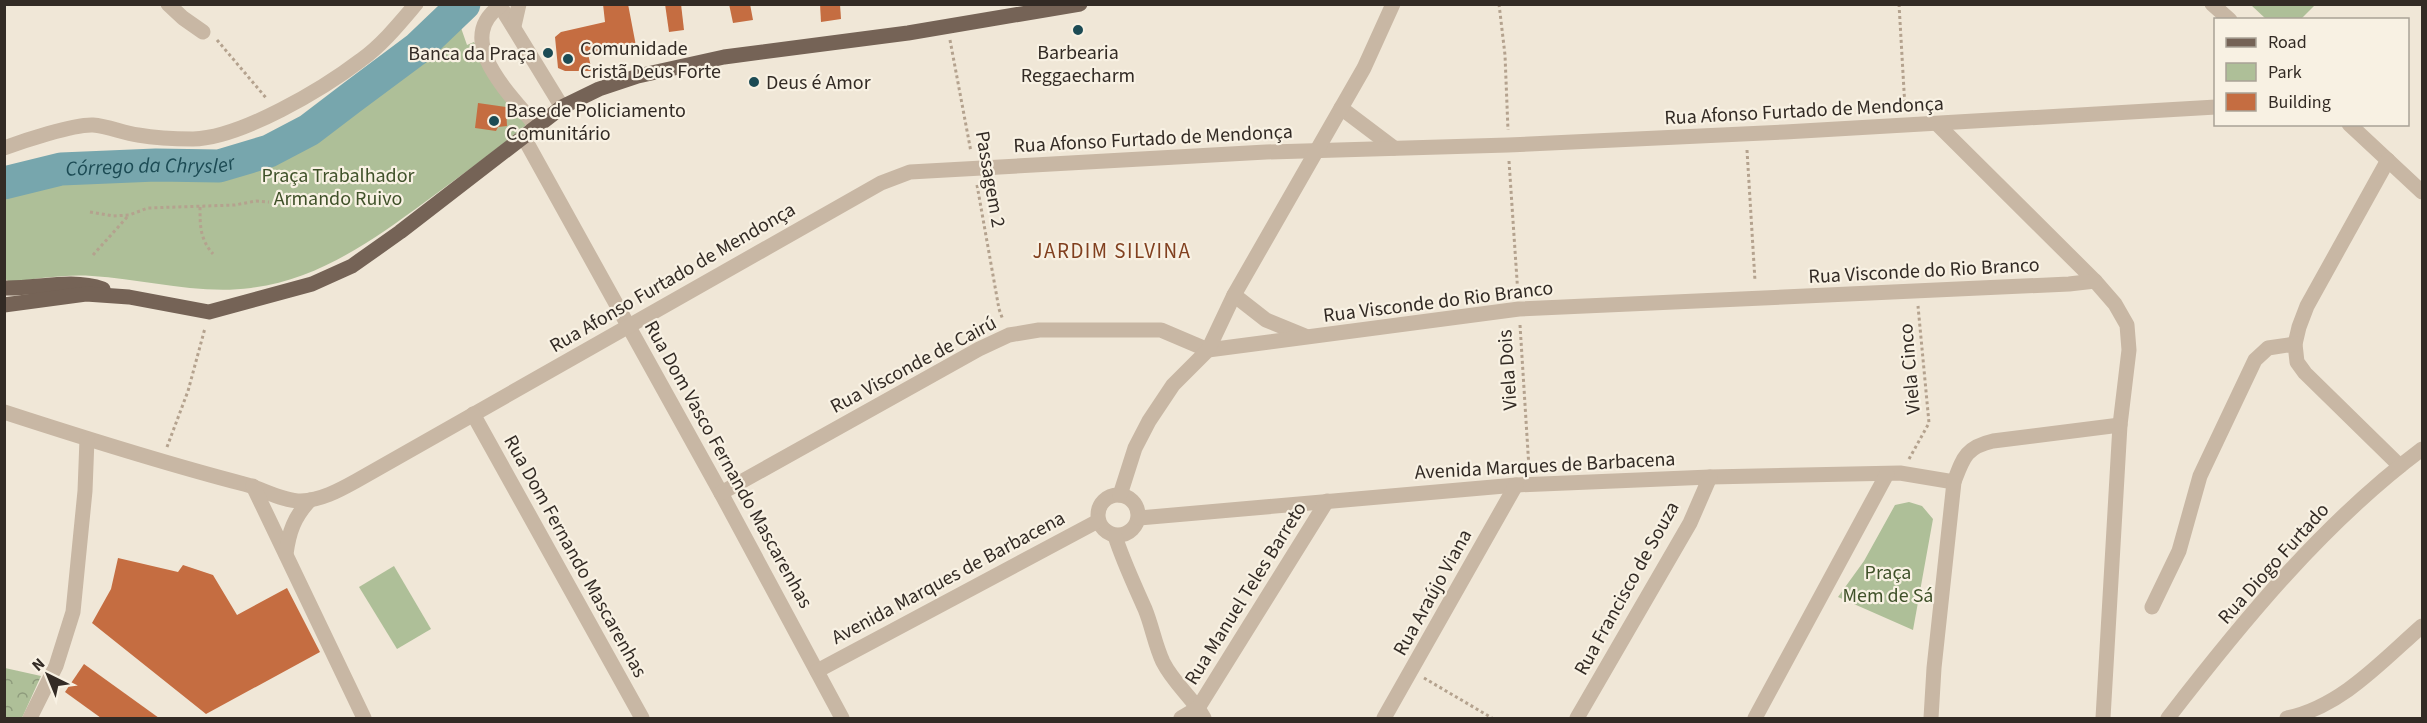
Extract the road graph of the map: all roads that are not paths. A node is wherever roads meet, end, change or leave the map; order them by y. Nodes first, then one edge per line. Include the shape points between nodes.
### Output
1 (168, 4) edge
2 (416, 4) edge
3 (519, 4) edge
4 (1080, 4) edge
5 (1393, 4) edge
6 (2212, 4) edge
7 (499, 5) edge
8 (2228, 18) edge
9 (514, 26) junction
10 (203, 32) road end
11 (562, 107) junction
12 (2214, 107) edge
13 (1341, 108) junction
14 (1937, 124) junction
15 (536, 126) junction
16 (2351, 126) edge
17 (523, 136) junction
18 (4, 148) edge
19 (1394, 148) junction
20 (1315, 151) junction
21 (2388, 160) junction
22 (2422, 192) edge
23 (2095, 281) junction
24 (4, 288) edge
25 (1234, 295) junction
26 (129, 297) junction
27 (4, 305) edge
28 (629, 325) junction
29 (1308, 337) junction
30 (2295, 344) junction
31 (1208, 350) junction
32 (4, 412) edge
33 (472, 414) junction
34 (2120, 425) junction
35 (87, 440) junction
36 (2422, 449) edge
37 (2400, 466) junction
38 (1893, 474) junction
39 (1710, 477) junction
40 (1954, 482) junction
41 (1523, 485) junction
42 (253, 486) junction
43 (721, 493) junction
44 (1120, 495) junction
45 (310, 500) junction
46 (1327, 501) junction
47 (1139, 518) junction
48 (1098, 521) junction
49 (1114, 536) junction
50 (286, 554) junction
51 (2152, 607) dead end
52 (2422, 626) edge
53 (817, 670) junction
54 (1197, 708) edge
55 (30, 718) edge
56 (364, 718) edge
57 (642, 718) edge
58 (842, 718) edge
59 (1181, 718) edge
60 (1384, 718) edge
61 (1577, 718) edge
62 (1755, 718) edge
63 (1931, 718) edge
64 (2103, 718) edge
65 (2168, 718) edge
66 (2287, 718) edge

1 - 10 street
2 - 18 street via 363,59 322,87 254,122 194,139 139,135 92,125
3 - 9 street
4 - 11 main road via 908,33 724,57 638,76
5 - 13 street
6 - 8 street
7 - 9 street
7 - 15 street via 484,21 482,46 500,82
9 - 11 street
11 - 15 main road
12 - 14 street, Rua Afonso Furtado de Mendonça
13 - 19 street
13 - 20 street
14 - 19 street, Rua Afonso Furtado de Mendonça via 1508,146
14 - 23 street
15 - 17 main road
16 - 21 street
17 - 26 main road via 352,266 312,284 209,312
17 - 28 street, Rua Dom Vasco Fernando Mascarenhas
19 - 20 street, Rua Afonso Furtado de Mendonça
20 - 25 street
20 - 28 street, Rua Afonso Furtado de Mendonça via 910,172 881,183
21 - 22 street
21 - 30 street via 2307,306
23 - 29 street, Rua Visconde do Rio Branco via 1519,309
23 - 34 street via 2127,325 2129,350
24 - 26 main road via 88,284
25 - 29 street, Rua Visconde do Rio Branco via 1266,320
25 - 31 street
26 - 27 main road via 86,294
28 - 33 street, Rua Afonso Furtado de Mendonça
28 - 43 street, Rua Dom Vasco Fernando Mascarenhas
29 - 31 street, Rua Visconde do Rio Branco
30 - 37 street via 2297,362 2305,373
30 - 51 street via 2268,348 2255,360 2200,476 2179,551
31 - 43 street, Rua Visconde de Cairú via 1161,330 1039,330 1009,335
31 - 44 street via 1173,385 1149,421
32 - 35 street, Rua Afonso Furtado de Mendonça
33 - 45 street, Rua Afonso Furtado de Mendonça via 330,495
33 - 57 street, Rua Dom Fernando Mascarenhas
34 - 40 street via 1981,444 1963,458
34 - 64 street
35 - 42 street, Rua Afonso Furtado de Mendonça
35 - 55 street via 73,612 56,666
36 - 37 street, Rua Diogo Furtado
37 - 65 street, Rua Diogo Furtado via 2290,570
38 - 39 street, Avenida Marques de Barbacena
38 - 40 street, Avenida Marques de Barbacena
38 - 62 street
39 - 41 street, Avenida Marques de Barbacena
39 - 61 street, Rua Francisco de Souza via 1690,523
40 - 63 street
41 - 46 street, Avenida Marques de Barbacena
41 - 60 street, Rua Araújo Viana
42 - 45 street, Rua Afonso Furtado de Mendonça via 289,499
42 - 50 street
43 - 53 street, Rua Dom Vasco Fernando Mascarenhas
44 - 47 street via 1136,505
44 - 48 street via 1101,504
45 - 50 street via 291,526
46 - 47 street, Avenida Marques de Barbacena
46 - 54 street, Rua Manuel Teles Barreto
47 - 49 street via 1128,534
48 - 49 street via 1104,531
48 - 53 street, Avenida Marques de Barbacena
49 - 54 street via 1154,638 1176,666
50 - 56 street
52 - 66 street via 2352,687 2323,705
53 - 58 street, Rua Dom Vasco Fernando Mascarenhas
54 - 59 street

